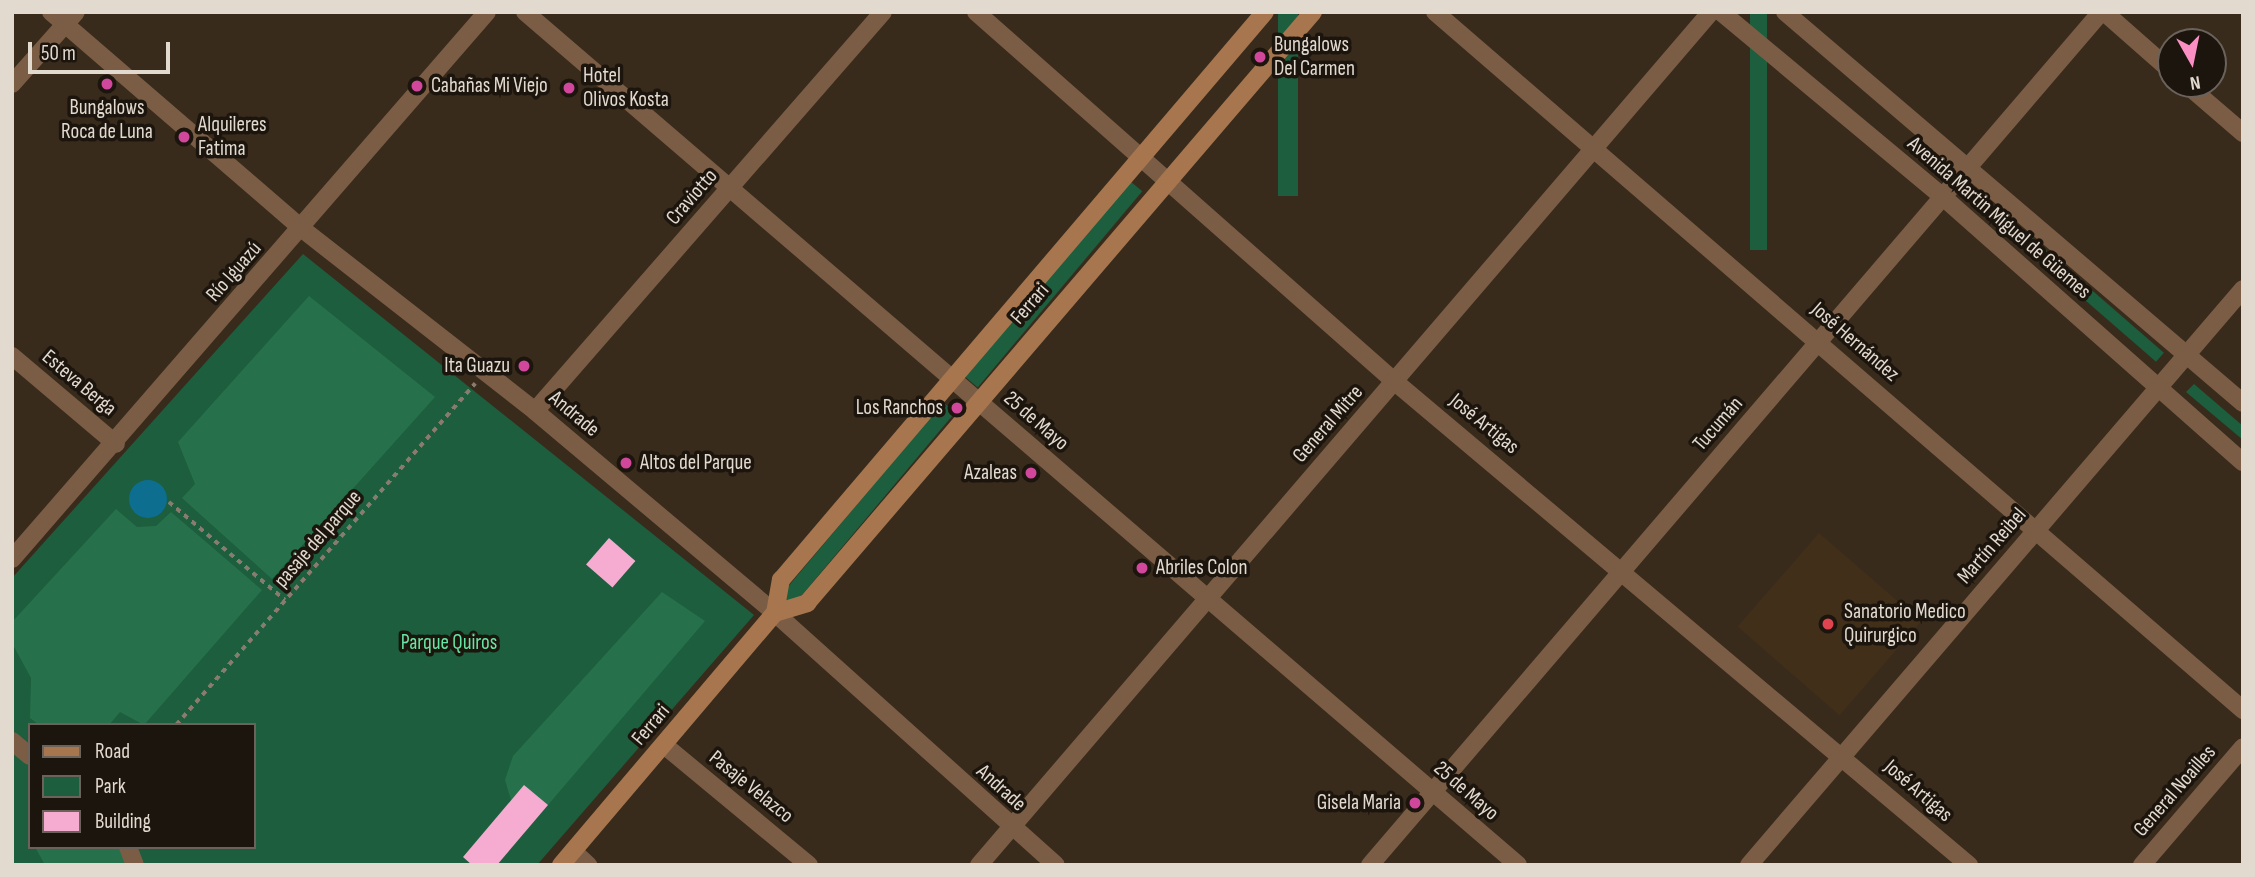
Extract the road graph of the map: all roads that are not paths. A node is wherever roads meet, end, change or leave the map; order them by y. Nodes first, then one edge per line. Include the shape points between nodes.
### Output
1 (51, 12) edge
2 (487, 12) edge
3 (525, 12) edge
4 (883, 12) edge
5 (976, 12) edge
6 (1265, 12) edge
7 (1313, 12) edge
8 (1435, 12) edge
9 (1711, 12) edge
10 (1721, 12) edge
11 (1785, 12) edge
12 (2102, 12) edge
13 (71, 18) edge
14 (2157, 59) edge
15 (12, 85) edge
16 (2202, 98) edge
17 (2243, 133) edge
18 (1590, 152) junction
19 (1142, 156) junction
20 (1970, 165) junction
21 (1170, 180) junction
22 (730, 188) junction
23 (1943, 197) junction
24 (301, 228) junction
25 (2243, 289) edge
26 (1819, 340) junction
27 (2187, 354) junction
28 (12, 356) edge
29 (951, 378) junction
30 (1394, 381) junction
31 (2158, 388) junction
32 (976, 400) junction
33 (2243, 402) edge
34 (535, 411) junction
35 (116, 444) junction
36 (2243, 462) edge
37 (2035, 530) junction
38 (12, 559) edge
39 (1624, 568) junction
40 (1208, 599) junction
41 (775, 613) junction
42 (2243, 710) edge
43 (12, 741) edge
44 (664, 745) junction
45 (2243, 747) edge
46 (28, 754) edge
47 (1842, 755) junction
48 (1432, 792) junction
49 (1011, 828) junction
50 (567, 858) edge
51 (588, 865) edge
52 (809, 865) edge
53 (979, 865) edge
54 (1056, 865) edge
55 (1370, 865) edge
56 (1518, 865) edge
57 (1749, 865) edge
58 (1969, 865) edge
59 (2142, 865) edge

1 - 13 street, Andrade
2 - 24 street, Río Iguazú
3 - 22 street, 25 de Mayo
4 - 22 street, Craviotto
5 - 19 street, José Artigas
6 - 19 main road, Ferrari
7 - 21 main road, Ferrari
8 - 18 street, José Hernández
9 - 18 street, General Mitre
10 - 23 street, Avenida Martin Miguel de Güemes
11 - 20 street, Avenida Martin Miguel de Güemes
12 - 14 street
12 - 20 street, Tucumán
13 - 15 street
13 - 24 street, Andrade
16 - 17 street
18 - 26 street, José Hernández
18 - 30 street, General Mitre
19 - 21 street, José Artigas
19 - 29 main road, Ferrari
20 - 23 street, Tucumán
20 - 27 street, Avenida Martin Miguel de Güemes
21 - 30 street, José Artigas
21 - 32 main road, Ferrari
22 - 29 street, 25 de Mayo
22 - 34 street, Craviotto
23 - 26 street, Tucumán
23 - 31 street, Avenida Martin Miguel de Güemes
24 - 34 street, Andrade
24 - 35 street, Río Iguazú
25 - 27 street, Martín Reibel
26 - 37 street, José Hernández
26 - 39 street, Tucumán
27 - 31 street, Martín Reibel
27 - 33 street, Avenida Martin Miguel de Güemes
28 - 35 street, Esteva Berga
29 - 32 street, 25 de Mayo
29 - 41 main road, Ferrari via 781,580
30 - 39 street, José Artigas
30 - 40 street, General Mitre
31 - 36 street, Avenida Martin Miguel de Güemes
31 - 37 street, Martín Reibel
32 - 40 street, 25 de Mayo
32 - 41 main road, Ferrari via 807,603
34 - 41 street, Andrade
35 - 38 street, Río Iguazú
37 - 42 street, José Hernández
37 - 47 street, Martín Reibel
39 - 47 street, José Artigas
39 - 48 street, Tucumán
40 - 48 street, 25 de Mayo
40 - 49 street, General Mitre
41 - 44 main road, Ferrari
41 - 49 street, Andrade
43 - 46 street
44 - 50 main road, Ferrari
44 - 52 street, Pasaje Velazco
45 - 59 street, General Noailles
47 - 57 street, Martín Reibel
47 - 58 street, José Artigas
48 - 55 street, Tucumán
48 - 56 street, 25 de Mayo
49 - 53 street, General Mitre
49 - 54 street, Andrade
50 - 51 street

